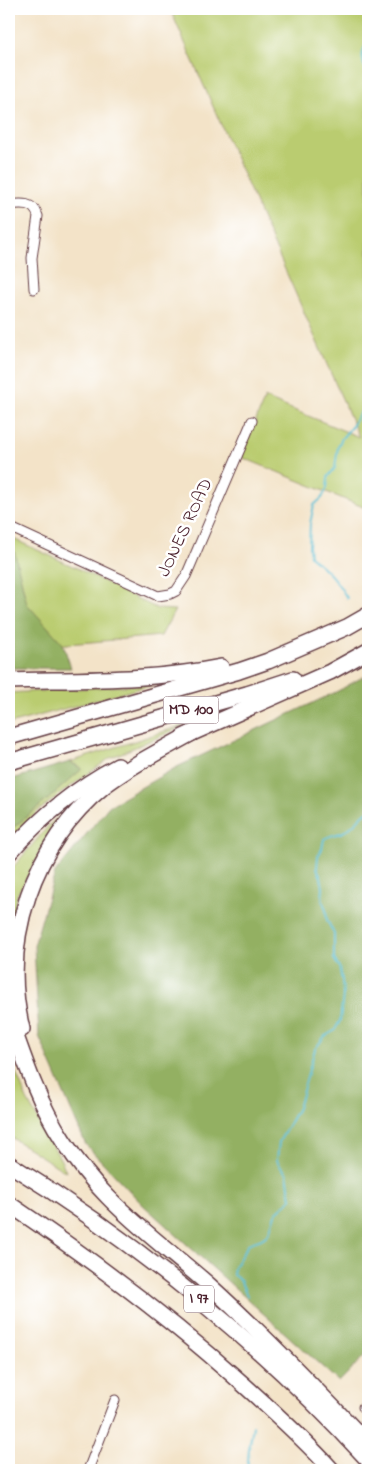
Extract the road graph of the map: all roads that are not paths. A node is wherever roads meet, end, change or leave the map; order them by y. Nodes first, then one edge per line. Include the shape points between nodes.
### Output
1 (9, 205) edge
2 (34, 289) dead end
3 (252, 421) dead end
4 (9, 527) edge
5 (368, 615) edge
6 (368, 645) edge
7 (298, 647) junction
8 (368, 651) edge
9 (9, 681) edge
10 (192, 733) junction
11 (9, 737) edge
12 (9, 762) edge
13 (9, 853) edge
14 (9, 1016) edge
15 (46, 1112) junction
16 (9, 1164) edge
17 (9, 1204) edge
18 (9, 1208) edge
19 (37, 1223) junction
20 (115, 1400) dead end
21 (368, 1444) edge
22 (368, 1460) edge
23 (88, 1470) edge
24 (332, 1470) edge

1 - 2 street via 28,205 37,211 32,258
3 - 4 street, JONES ROAD via 186,576 180,587 170,594 158,596
5 - 7 highway, MD 100
6 - 12 highway, MD 100 via 291,680
7 - 9 highway via 194,672
7 - 11 highway, MD 100 via 239,671
8 - 10 highway via 330,672
10 - 13 highway via 131,759 66,798
10 - 15 highway via 124,772 86,802 56,839 33,881 18,930 15,978 18,1011
14 - 15 highway
15 - 21 highway via 85,1172 108,1197 246,1320
16 - 22 highway, I 97 via 115,1235 199,1300 297,1387
17 - 19 highway, I 97
18 - 19 highway
19 - 24 highway, I 97 via 137,1295 214,1358
20 - 23 street

